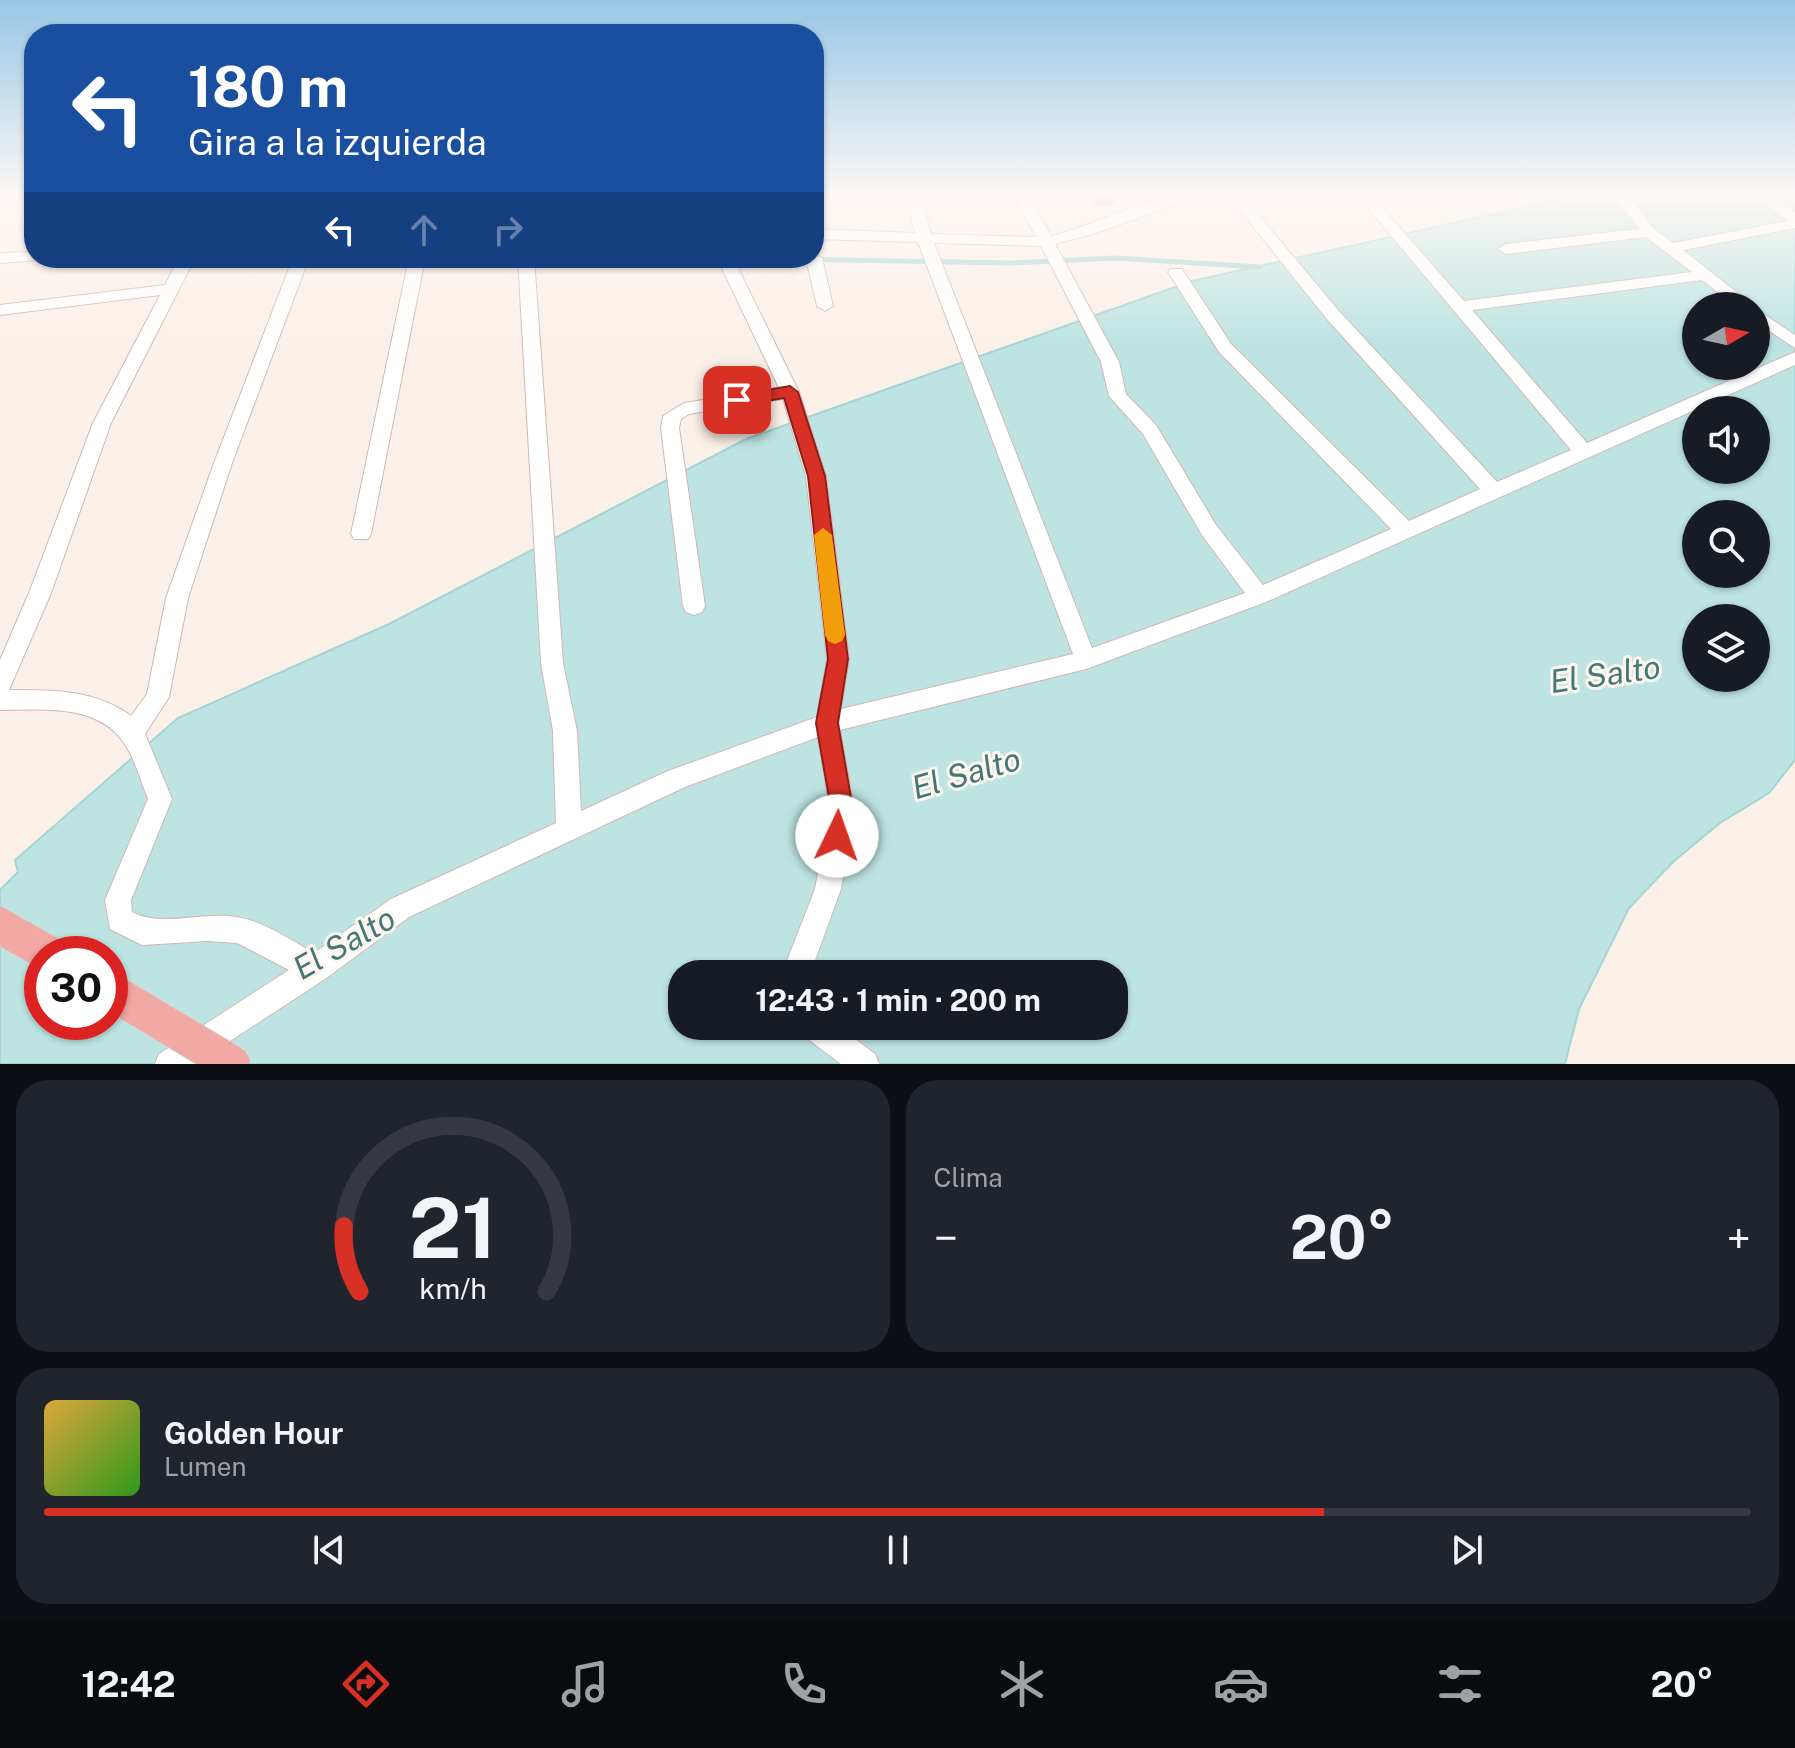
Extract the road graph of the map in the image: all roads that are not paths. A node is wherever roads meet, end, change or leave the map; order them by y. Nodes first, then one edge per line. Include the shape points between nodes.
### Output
1 (927, 244) edge
2 (1045, 244) edge
3 (1275, 244) edge
4 (1406, 244) edge
5 (1551, 244) edge
6 (1664, 244) edge
7 (1690, 244) edge
8 (1670, 248) junction
9 (1506, 249) dead end
10 (24, 257) edge
11 (0, 258) edge
12 (182, 268) edge
13 (297, 268) edge
14 (415, 268) edge
15 (527, 268) edge
16 (730, 268) edge
17 (816, 268) edge
18 (1176, 272) dead end
19 (1706, 275) junction
20 (171, 289) junction
21 (1728, 292) edge
22 (825, 306) dead end
23 (1460, 307) junction
24 (0, 310) edge
25 (1770, 324) edge
26 (1795, 343) edge
27 (1795, 358) edge
28 (790, 392) junction
29 (1585, 453) junction
30 (1495, 493) junction
31 (1407, 532) junction
32 (361, 534) dead end
33 (1259, 596) junction
34 (694, 606) dead end
35 (1086, 660) junction
36 (0, 685) edge
37 (0, 700) edge
38 (827, 723) junction
39 (132, 733) junction
40 (569, 830) junction
41 (0, 925) edge
42 (24, 939) edge
43 (801, 960) edge
44 (315, 969) junction
45 (128, 1002) edge
46 (833, 1040) edge
47 (169, 1064) edge
48 (232, 1064) edge
49 (865, 1064) edge

1 - 35 street
2 - 33 street via 1110,362 1118,396 1150,430 1209,530
3 - 30 street
4 - 23 street
5 - 9 street
6 - 8 street
7 - 8 street
8 - 19 street
10 - 11 street
12 - 20 street
13 - 39 street via 177,598 158,697
14 - 32 street
15 - 40 street via 552,663 565,731
16 - 28 street
17 - 22 street
18 - 31 street via 1225,348
19 - 21 street
19 - 23 street
20 - 24 street
20 - 36 street via 102,423
23 - 29 street
25 - 26 street
27 - 29 street
28 - 34 street via 684,409 672,416
28 - 38 street via 816,476 838,659
29 - 30 street
30 - 31 street
31 - 33 street
33 - 35 street
35 - 38 street
37 - 39 street via 66,700 102,710
38 - 40 street via 677,779
38 - 43 street via 842,809 828,889
39 - 44 street via 160,799 118,900 119,920 142,932 237,930
40 - 44 street via 400,908
41 - 42 highway
44 - 47 street
45 - 48 highway, bridge
46 - 49 street

